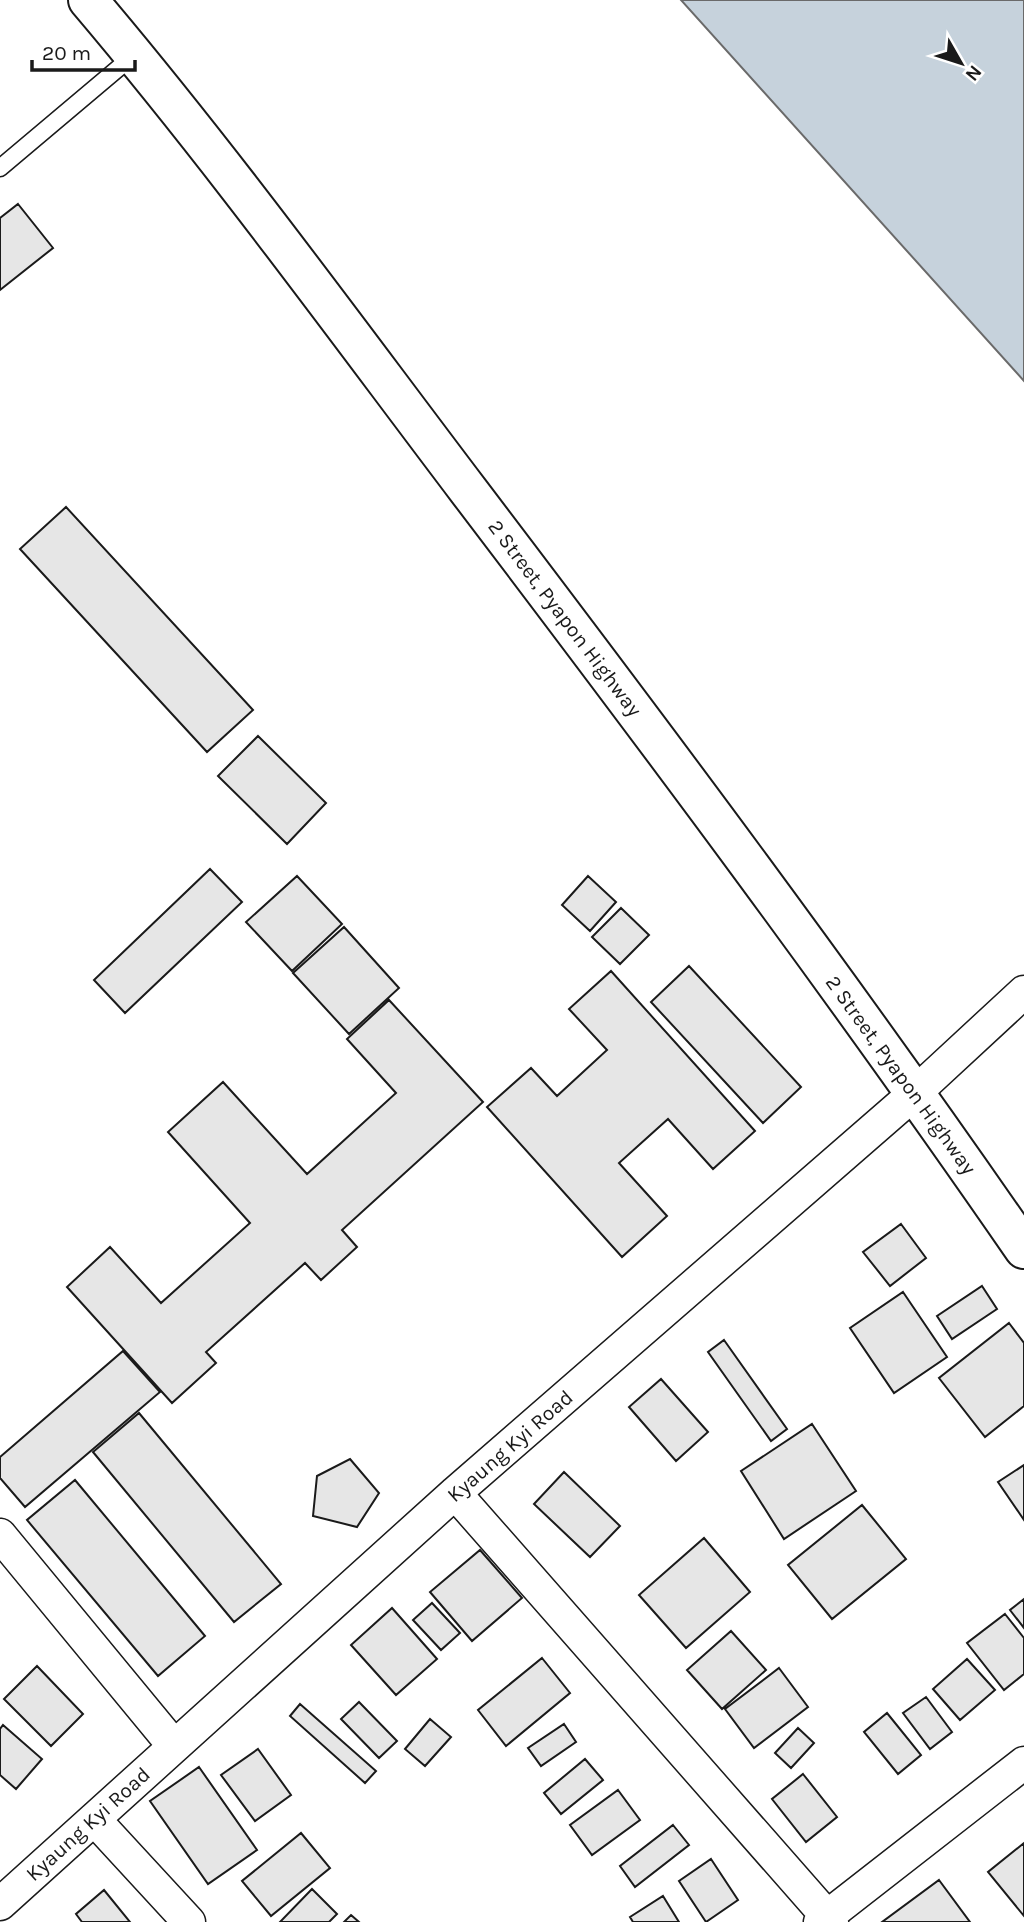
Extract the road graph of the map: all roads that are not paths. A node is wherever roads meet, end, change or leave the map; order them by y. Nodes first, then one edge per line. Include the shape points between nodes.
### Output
1 (88, 0) edge
2 (134, 54) junction
3 (0, 168) edge
4 (1024, 992) edge
5 (916, 1093) junction
6 (1024, 1249) edge
7 (455, 1493) junction
8 (0, 1535) edge
9 (174, 1746) junction
10 (1024, 1763) edge
11 (94, 1819) junction
12 (0, 1904) edge
13 (826, 1920) edge
14 (190, 1922) edge

1 - 2 main road, 2 Street, Pyapon Highway
2 - 3 lane
2 - 5 main road, 2 Street, Pyapon Highway via 609,675
4 - 5 street, Kyaung Kyi Road
5 - 6 main road, 2 Street, Pyapon Highway
5 - 7 street, Kyaung Kyi Road
7 - 9 street, Kyaung Kyi Road
7 - 13 street
8 - 9 street
9 - 11 street, Kyaung Kyi Road
10 - 13 street
11 - 12 street, Kyaung Kyi Road
11 - 14 street

